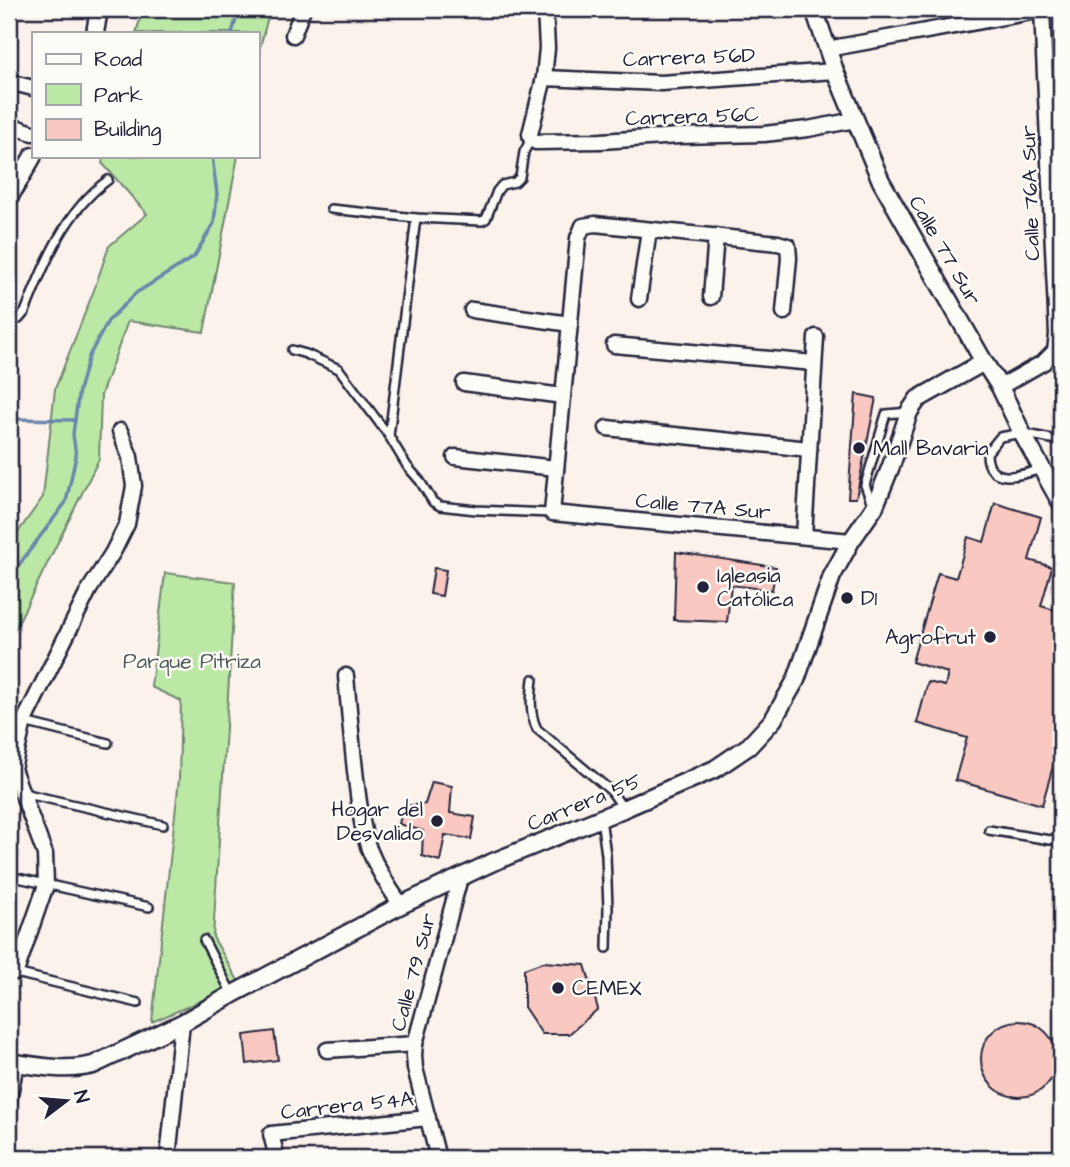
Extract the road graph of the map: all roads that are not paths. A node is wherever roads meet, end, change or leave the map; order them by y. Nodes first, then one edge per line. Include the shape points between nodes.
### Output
1 (99, 9) edge
2 (303, 9) edge
3 (545, 9) edge
4 (814, 9) edge
5 (1046, 9) edge
6 (95, 32) edge
7 (293, 36) dead end
8 (827, 49) junction
9 (835, 71) junction
10 (544, 78) junction
11 (9, 82) edge
12 (32, 88) edge
13 (855, 120) junction
14 (9, 125) edge
15 (32, 133) edge
16 (531, 139) junction
17 (32, 158) edge
18 (108, 180) dead end
19 (9, 198) edge
20 (331, 209) dead end
21 (415, 218) junction
22 (649, 230) junction
23 (716, 236) junction
24 (711, 297) dead end
25 (639, 299) dead end
26 (472, 310) dead end
27 (784, 312) dead end
28 (9, 323) edge
29 (570, 324) junction
30 (816, 337) dead end
31 (614, 345) dead end
32 (292, 350) dead end
33 (984, 362) junction
34 (814, 363) junction
35 (464, 383) dead end
36 (1000, 387) junction
37 (563, 396) junction
38 (607, 428) dead end
39 (120, 431) dead end
40 (1022, 433) junction
41 (389, 436) junction
42 (1061, 441) edge
43 (809, 449) junction
44 (455, 457) dead end
45 (556, 468) junction
46 (1041, 469) junction
47 (1061, 503) edge
48 (552, 513) junction
49 (804, 536) junction
50 (851, 541) junction
51 (346, 676) dead end
52 (533, 679) dead end
53 (24, 722) junction
54 (108, 743) dead end
55 (11, 769) edge
56 (23, 793) junction
57 (623, 809) junction
58 (601, 818) junction
59 (163, 825) dead end
60 (989, 830) dead end
61 (1061, 836) edge
62 (9, 876) edge
63 (460, 878) junction
64 (46, 885) junction
65 (401, 905) junction
66 (149, 907) dead end
67 (204, 940) dead end
68 (607, 948) dead end
69 (12, 971) edge
70 (233, 994) junction
71 (138, 1003) dead end
72 (182, 1023) junction
73 (415, 1044) junction
74 (327, 1050) dead end
75 (12, 1062) edge
76 (9, 1100) edge
77 (428, 1118) junction
78 (168, 1158) edge
79 (277, 1158) edge
80 (438, 1158) edge

1 - 6 street
2 - 7 street
3 - 10 street
4 - 8 street, Calle 77 Sur
5 - 8 street
5 - 36 street, Calle 76A Sur via 1055,351
8 - 9 street, Calle 77 Sur
9 - 10 street, Carrera 56D via 661,83
9 - 13 street, Calle 77 Sur
10 - 16 street
11 - 12 street
13 - 16 street, Carrera 56C via 764,134 601,141
13 - 33 street, Calle 77 Sur via 881,181
14 - 15 street
16 - 21 lane via 520,177 502,185 486,219
17 - 19 street
18 - 28 lane via 79,207 53,246 25,312
20 - 21 lane
21 - 41 lane
22 - 23 street
22 - 25 street
22 - 29 street via 583,226
23 - 24 street
23 - 27 street via 788,246
26 - 29 street
29 - 37 street
30 - 34 street
31 - 34 street
32 - 41 lane via 339,369
33 - 36 street, Calle 77 Sur
33 - 50 street, Carrera 55 via 918,399 874,508
34 - 43 street
35 - 37 street
36 - 40 street, Calle 77 Sur
37 - 45 street
38 - 43 street
39 - 53 street via 134,486 127,524
40 - 42 lane
40 - 46 street, Calle 77 Sur
40 - 46 lane via 1000,437 987,453 987,462 993,472 1011,477
41 - 48 lane via 440,506
43 - 49 street
44 - 45 street
45 - 48 street
46 - 47 street, Calle 77 Sur
48 - 49 street, Calle 77A Sur
49 - 50 street, Calle 77A Sur
50 - 57 street, Carrera 55 via 832,576 796,680 773,720 749,746 715,769
51 - 65 street via 359,806 369,849
52 - 57 lane via 530,700 537,729 611,790
53 - 54 lane
53 - 55 street
55 - 56 street
56 - 59 lane
56 - 64 street via 45,854
57 - 58 street, Carrera 55
58 - 63 street, Carrera 55
58 - 68 lane
60 - 61 lane via 1050,840
62 - 64 lane
63 - 65 street, Carrera 55
63 - 73 street, Calle 79 Sur
64 - 66 lane
64 - 69 street
65 - 70 street, Carrera 55
67 - 70 lane
69 - 71 lane
70 - 72 street, Carrera 55
72 - 75 street, Carrera 55 via 86,1067 61,1069
72 - 78 street
73 - 74 street
73 - 77 street, Calle 79 Sur via 415,1068
75 - 76 street
77 - 79 street, Carrera 54A via 271,1134
77 - 80 street, Calle 79 Sur

